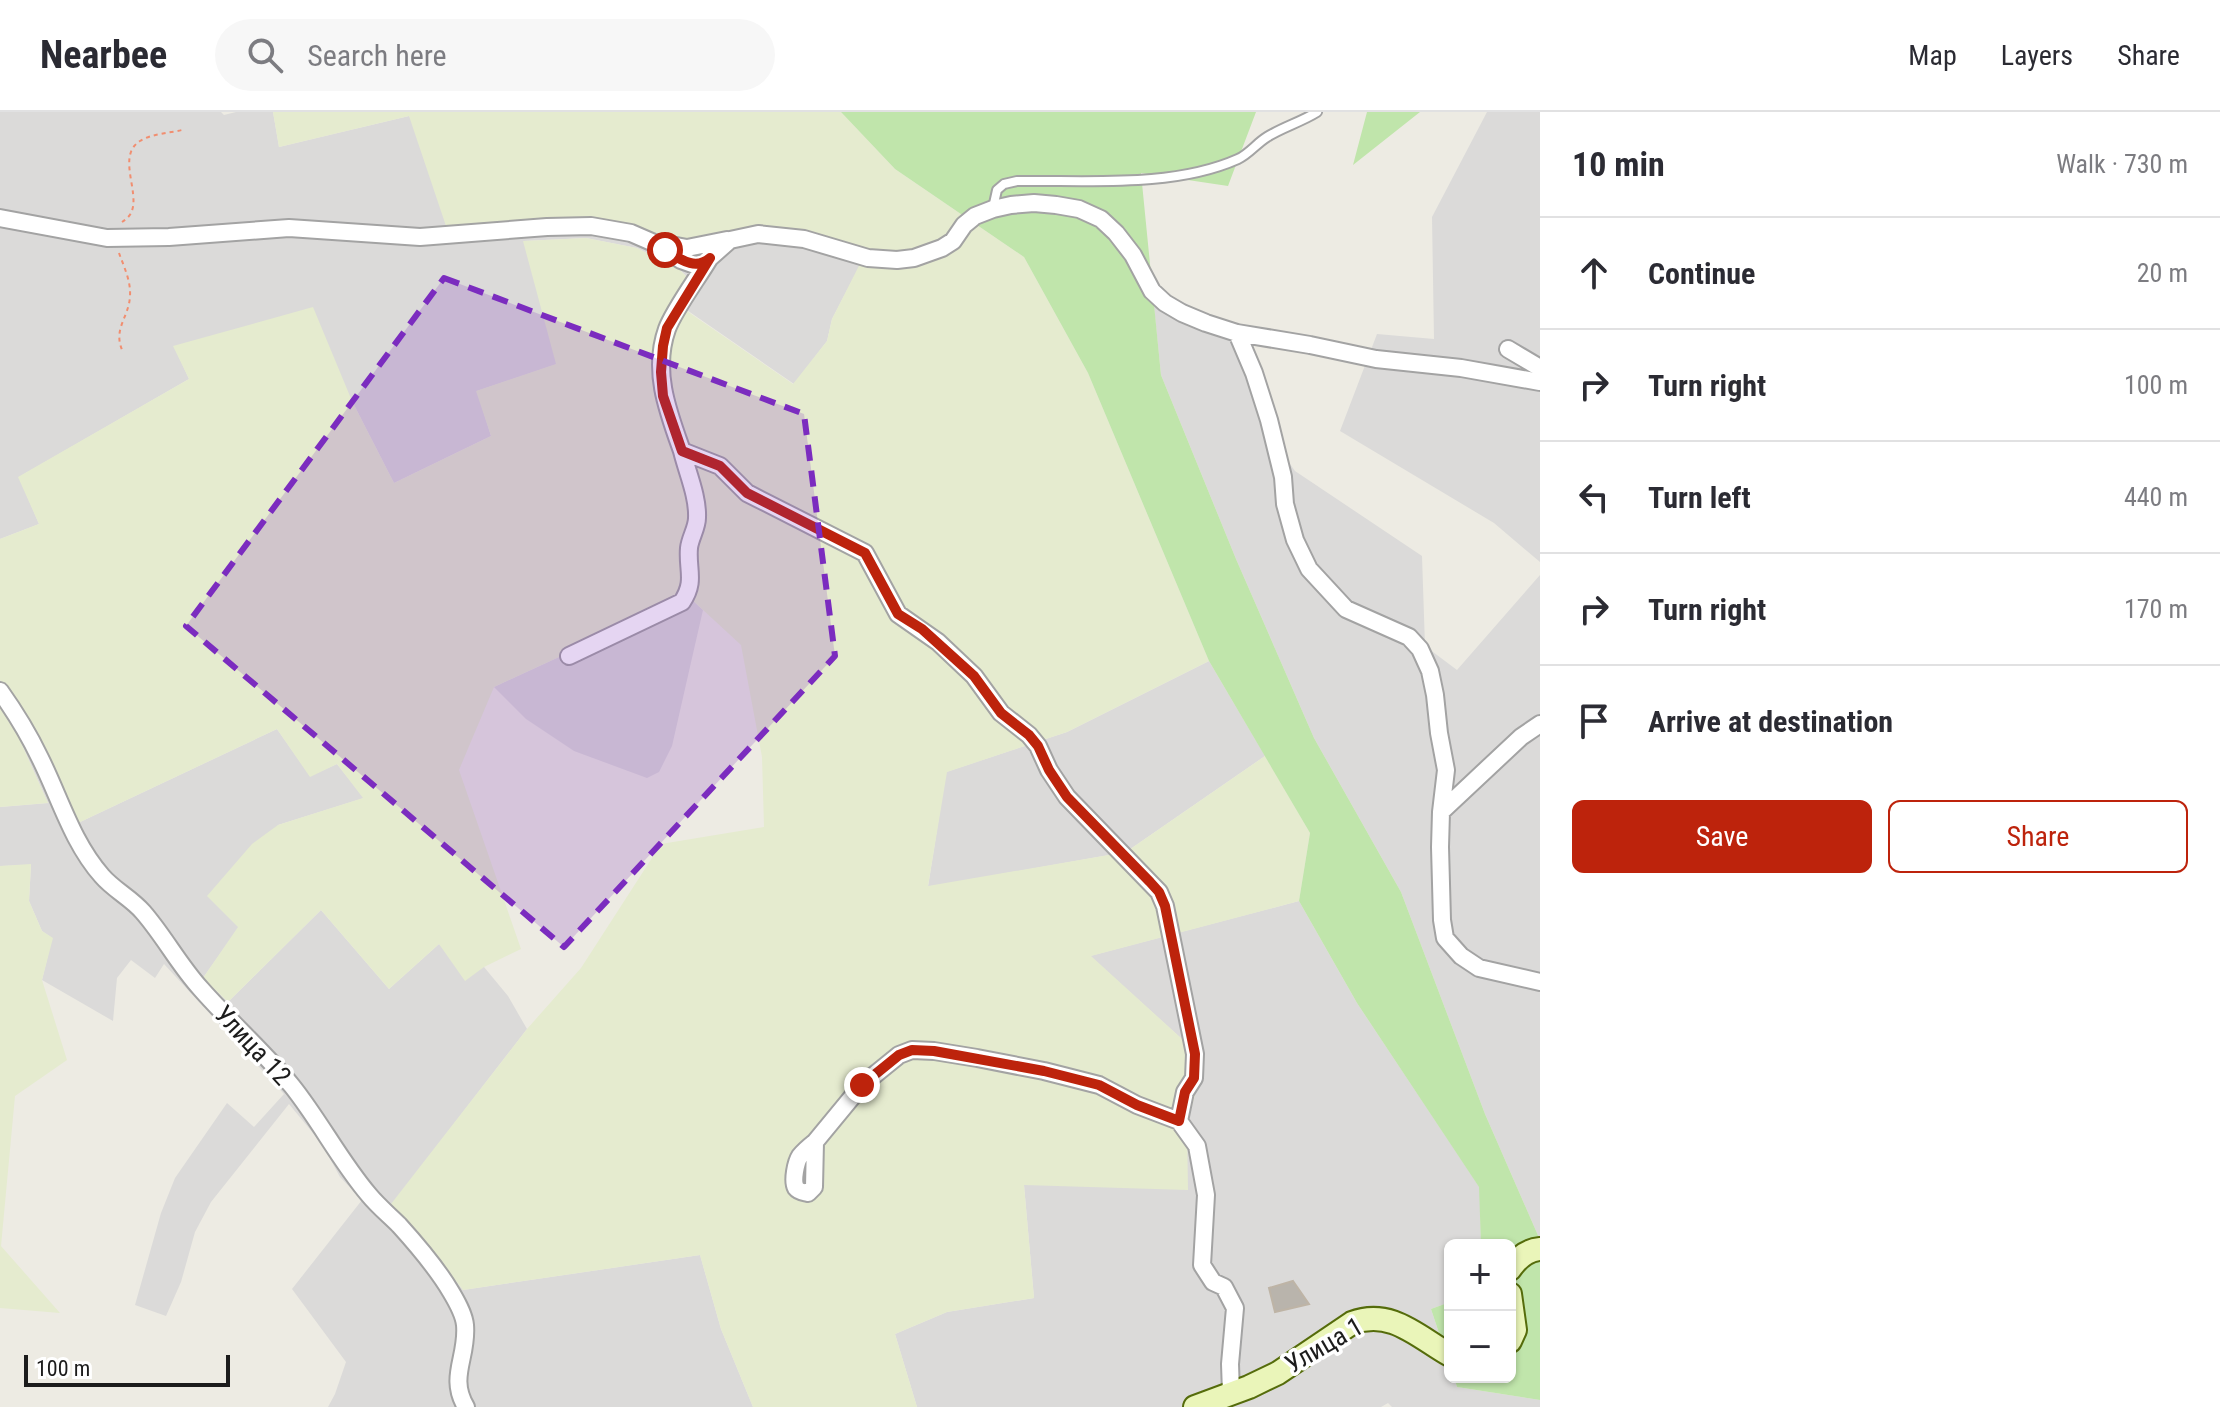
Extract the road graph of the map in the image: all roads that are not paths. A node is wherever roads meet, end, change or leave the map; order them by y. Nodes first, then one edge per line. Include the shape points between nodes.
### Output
1 (1317, 112) edge
2 (993, 209) junction
3 (0, 218) edge
4 (730, 240) junction
5 (654, 243) junction
6 (710, 258) junction
7 (1237, 333) junction
8 (1508, 349) dead end
9 (1540, 368) edge
10 (1540, 382) edge
11 (682, 451) junction
12 (569, 656) dead end
13 (0, 691) edge
14 (1540, 724) edge
15 (1441, 812) junction
16 (1540, 982) edge
17 (1179, 1121) junction
18 (815, 1142) dead end
19 (1540, 1249) edge
20 (1516, 1262) edge
21 (1444, 1351) edge
22 (1231, 1393) junction
23 (466, 1407) edge
24 (1195, 1407) edge

1 - 2 lane via 1267,137 1240,158 1199,171 1159,178 1017,181 997,190
2 - 4 street via 975,216 942,248 897,260 771,234
2 - 7 street via 1056,205 1101,219 1165,303
3 - 5 street via 169,237 289,228 420,237 591,226
4 - 5 street via 687,248
4 - 6 street
5 - 6 street via 688,263 699,265
6 - 11 street via 667,328 663,346 663,396
7 - 10 street
7 - 15 street via 1269,420 1285,504 1309,569 1346,609 1409,637 1430,671 1446,770
8 - 9 street
11 - 12 street via 698,522 689,548 688,593 682,602
11 - 17 street via 720,466 747,493 865,553 898,614 974,676 1001,713 1038,746 1067,797 1159,892 1195,1054 1194,1078
13 - 23 street, Улица 12 via 102,877 142,911 200,989 292,1086 352,1174 448,1287 465,1323 457,1379
14 - 15 street
15 - 16 street via 1445,938 1479,968
17 - 18 street via 1099,1085 977,1058 912,1050 862,1085
17 - 22 street via 1197,1146 1206,1195 1202,1265 1213,1282 1224,1287 1235,1308
19 - 20 main road
21 - 22 main road, Улица 1 via 1397,1323 1365,1318 1278,1373
22 - 24 main road, Улица 1

